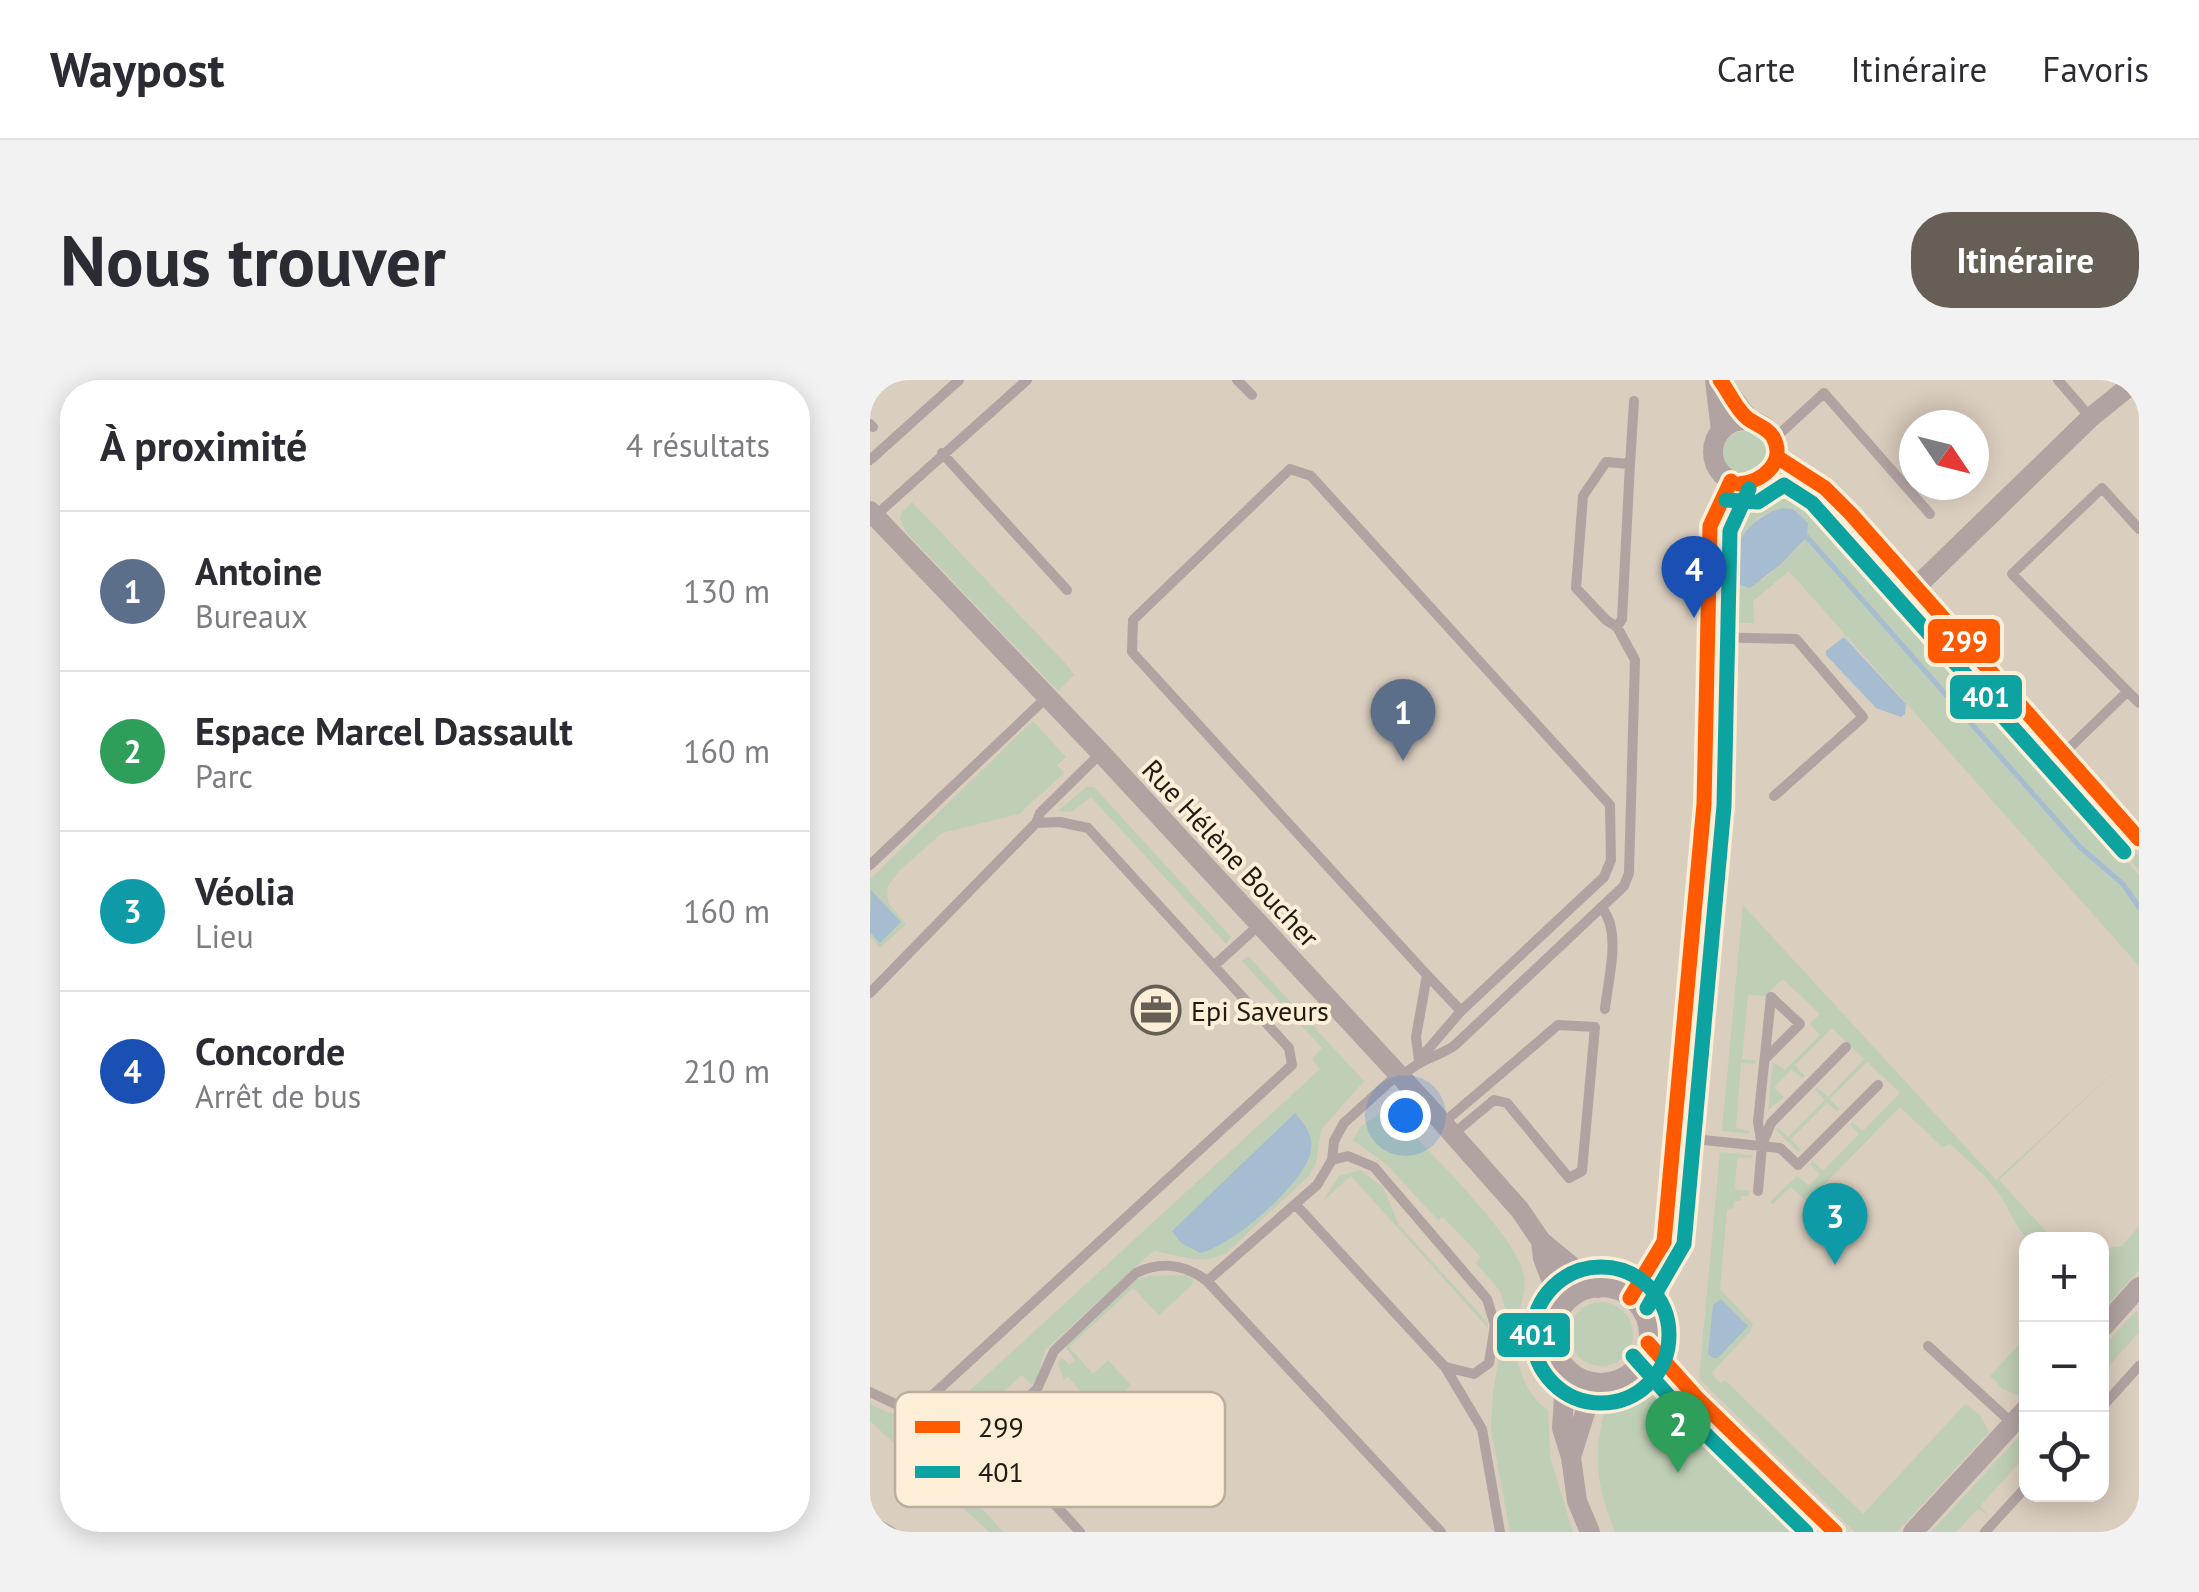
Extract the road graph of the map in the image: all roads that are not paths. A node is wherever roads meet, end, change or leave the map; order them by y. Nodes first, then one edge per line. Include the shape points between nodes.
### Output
1 (959, 380) edge
2 (1027, 380) edge
3 (1237, 380) edge
4 (1718, 380) edge
5 (1832, 380) edge
6 (2058, 380) edge
7 (2137, 380) edge
8 (1824, 393) junction
9 (1252, 395) dead end
10 (1634, 401) dead end
11 (2090, 418) junction
12 (1750, 420) junction
13 (1721, 431) junction
14 (1776, 448) junction
15 (942, 453) junction
16 (870, 460) edge
17 (1630, 464) junction
18 (1731, 481) junction
19 (872, 514) edge
20 (1930, 514) dead end
21 (2139, 530) edge
22 (1916, 587) junction
23 (1067, 590) dead end
24 (1617, 627) junction
25 (1707, 637) junction
26 (2126, 692) junction
27 (1048, 697) junction
28 (2139, 703) edge
29 (1102, 752) junction
30 (2064, 754) junction
31 (1774, 796) dead end
32 (1036, 823) junction
33 (2139, 839) edge
34 (870, 865) edge
35 (1602, 908) junction
36 (1260, 924) junction
37 (1216, 964) junction
38 (1428, 975) junction
39 (870, 993) edge
40 (1605, 1008) dead end
41 (1461, 1011) junction
42 (1846, 1047) dead end
43 (1764, 1059) junction
44 (1419, 1060) junction
45 (1399, 1077) junction
46 (1499, 1078) junction
47 (1878, 1085) dead end
48 (1507, 1102) junction
49 (1447, 1130) junction
50 (1676, 1137) junction
51 (1762, 1146) junction
52 (1332, 1160) junction
53 (1758, 1191) dead end
54 (1296, 1205) junction
55 (1541, 1241) junction
56 (1207, 1281) junction
57 (1598, 1288) junction
58 (2139, 1288) edge
59 (1630, 1298) junction
60 (1562, 1308) junction
61 (2108, 1322) edge
62 (1648, 1342) junction
63 (1928, 1346) dead end
64 (2139, 1366) edge
65 (1446, 1367) junction
66 (1566, 1368) junction
67 (1628, 1374) junction
68 (1603, 1383) junction
69 (870, 1392) edge
70 (936, 1392) edge
71 (1034, 1392) edge
72 (1697, 1398) junction
73 (2109, 1398) edge
74 (895, 1404) edge
75 (2019, 1416) edge
76 (2019, 1418) edge
77 (1571, 1457) junction
78 (2019, 1495) edge
79 (1057, 1507) edge
80 (870, 1519) edge
81 (892, 1532) edge
82 (1080, 1532) edge
83 (1440, 1532) edge
84 (1500, 1532) edge
85 (1590, 1532) edge
86 (1836, 1532) edge
87 (1913, 1532) edge
88 (1985, 1532) edge

1 - 16 lane
2 - 15 lane
3 - 9 lane
4 - 12 street
4 - 13 street
5 - 8 lane
6 - 11 lane
7 - 11 street
8 - 14 lane
8 - 20 lane
10 - 17 lane
11 - 22 street
12 - 13 street
12 - 14 street via 1768,430
13 - 18 street via 1713,452
14 - 18 street via 1774,467 1760,480
14 - 22 street via 1825,488
15 - 19 lane
15 - 23 lane
17 - 24 lane
17 - 24 lane via 1606,462 1583,496 1581,514 1576,588
18 - 25 street via 1710,526
19 - 27 street, Rue Hélène Boucher
21 - 26 lane via 2102,488 2012,574
22 - 30 street
24 - 35 lane via 1635,660 1628,873
25 - 31 lane via 1796,639 1863,717
25 - 50 street via 1704,804
26 - 28 lane
26 - 30 lane
27 - 29 street, Rue Hélène Boucher
27 - 34 lane
29 - 32 lane
29 - 36 street, Rue Hélène Boucher
30 - 33 street
32 - 37 lane via 1088,828
32 - 39 lane
35 - 40 lane via 1612,931
35 - 44 lane via 1454,1046
36 - 37 lane
36 - 45 street, Rue Hélène Boucher
37 - 70 lane via 1289,1048 1292,1065
38 - 41 lane
38 - 41 lane via 1132,652 1132,620 1290,468 1311,476 1610,805 1611,860 1604,877
38 - 44 lane via 1416,1037
41 - 44 lane
42 - 51 lane via 1771,1123
43 - 43 lane via 1766,1043 1771,996 1800,1024
43 - 51 lane
44 - 45 lane
45 - 49 street, Rue Hélène Boucher
45 - 52 lane via 1344,1124
46 - 48 lane
46 - 48 lane via 1558,1025 1595,1027 1582,1170 1569,1178
46 - 49 lane via 1476,1093
47 - 51 lane via 1798,1165 1780,1148
48 - 49 lane via 1494,1100
49 - 55 street, Rue Hélène Boucher
50 - 51 lane
50 - 59 street via 1664,1242
51 - 53 lane
52 - 54 lane
52 - 65 lane via 1348,1156 1374,1167 1487,1299 1496,1325 1489,1364 1474,1374
54 - 56 lane
54 - 65 lane
55 - 57 street, Rue Hélène Boucher
55 - 60 street, Rue Hélène Boucher
56 - 71 lane via 1178,1265 1136,1273 1054,1351
56 - 83 lane
57 - 59 street, Rue Hélène Boucher
57 - 60 street
58 - 61 street
59 - 62 street via 1645,1318
60 - 66 street, Rue Hélène Boucher via 1553,1335
62 - 67 street
62 - 72 street
63 - 75 lane
64 - 73 lane
65 - 84 lane via 1482,1430
66 - 68 street
66 - 77 street, Rue Hélène Boucher via 1562,1428
67 - 68 street
67 - 72 street
68 - 77 street via 1587,1406
69 - 74 lane
72 - 86 street
76 - 87 street
77 - 85 street, Rue Hélène Boucher
78 - 88 lane
79 - 82 lane
80 - 81 lane

